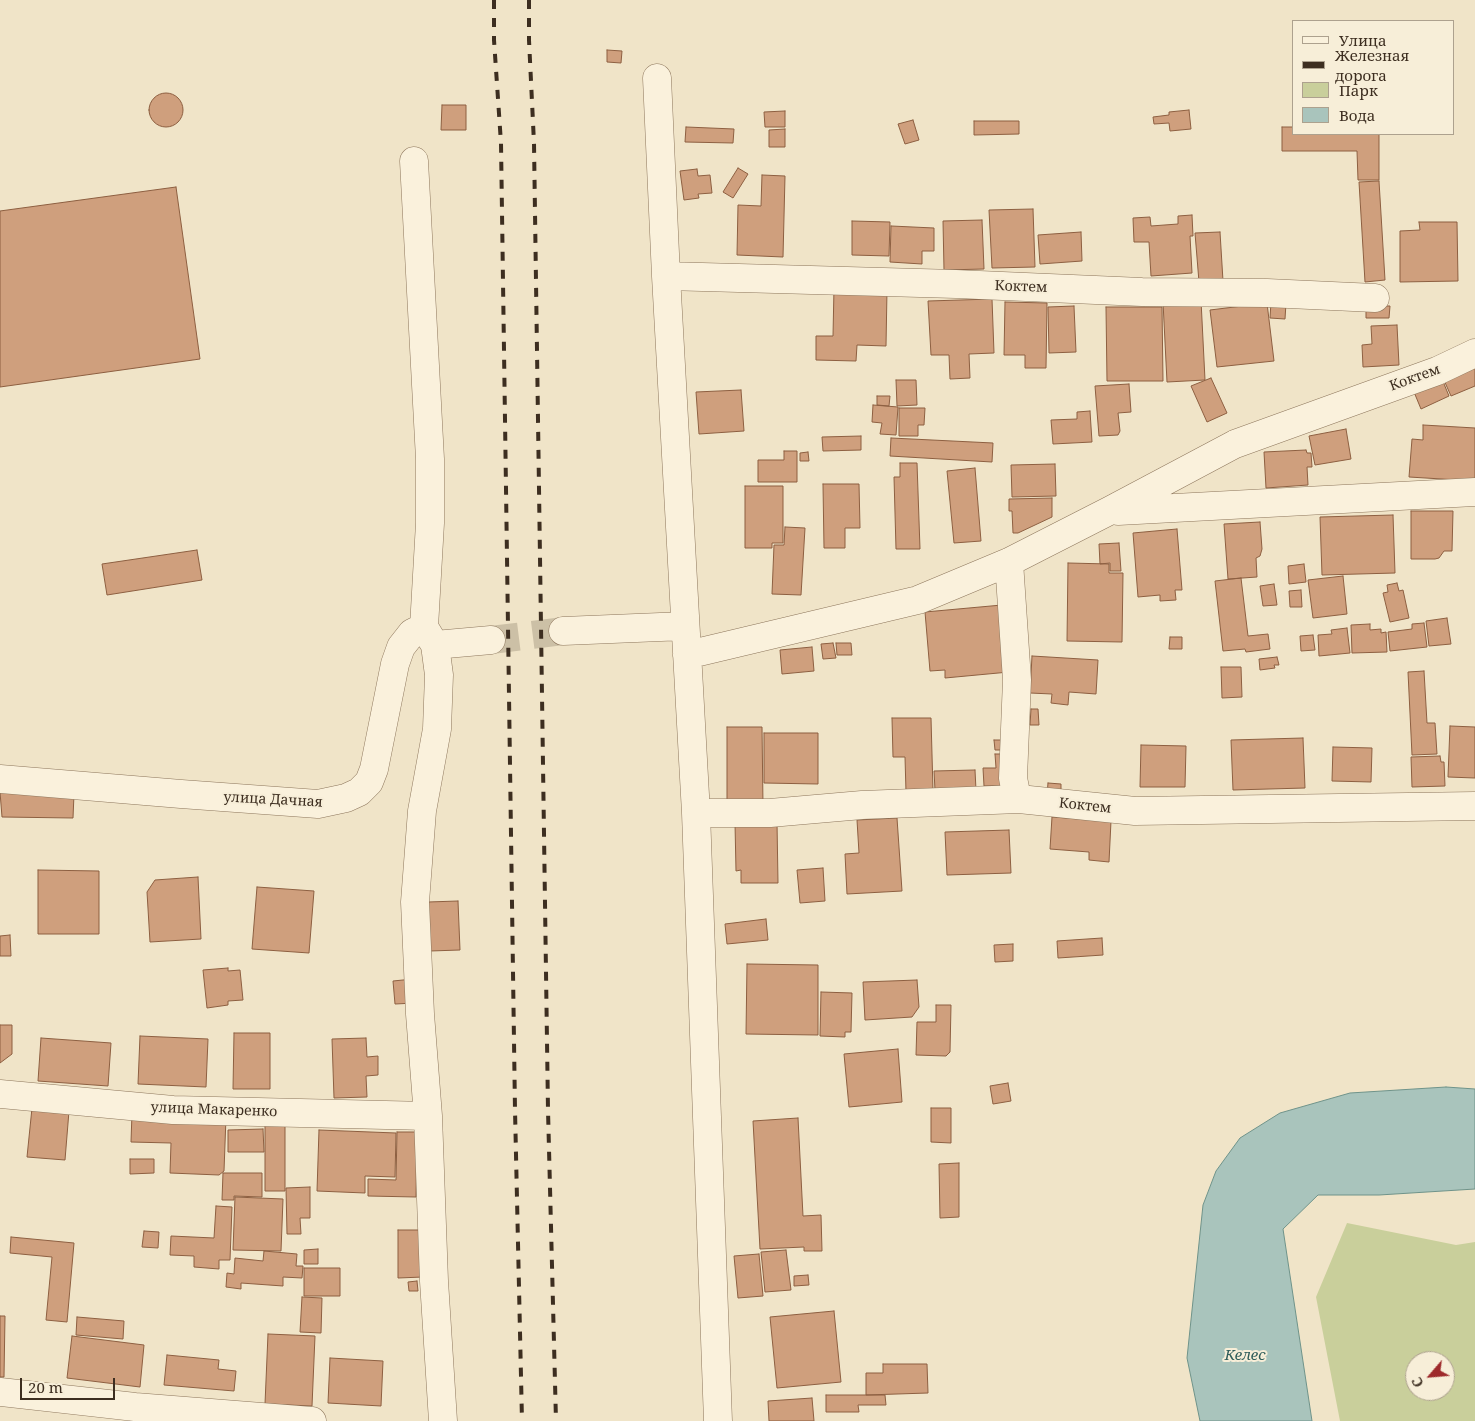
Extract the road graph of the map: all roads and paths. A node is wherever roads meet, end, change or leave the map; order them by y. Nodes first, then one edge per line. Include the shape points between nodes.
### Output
1 (656, 78) dead end
2 (414, 161) dead end
3 (666, 276) junction
4 (1375, 298) dead end
5 (1475, 353) edge
6 (1475, 492) edge
7 (1109, 511) junction
8 (1009, 562) junction
9 (685, 626) junction
10 (563, 631) tunnel mouth
11 (430, 636) junction
12 (491, 640) tunnel mouth
13 (687, 655) junction
14 (0, 779) edge
15 (1019, 799) junction
16 (1475, 806) edge
17 (696, 813) junction
18 (0, 1094) edge
19 (428, 1116) junction
20 (0, 1392) edge
21 (312, 1421) edge
22 (444, 1421) edge
23 (718, 1421) edge

1 - 3 street
2 - 11 street via 430,459
3 - 4 street, Коктем
3 - 9 street
5 - 7 street, Коктем via 1438,371 1235,444
6 - 7 street, Коктем
7 - 8 street, Коктем
8 - 13 street, Коктем via 918,600
8 - 15 street via 1017,680 1013,778
9 - 10 street
9 - 13 street
11 - 12 street
11 - 14 street, улица Дачная via 412,633 401,646 374,769 369,782 346,798 318,804
11 - 19 street via 438,675 437,729 422,811 415,902
13 - 17 street
15 - 16 street, Коктем via 1136,811
15 - 17 street, Коктем via 862,805 770,813
17 - 23 street
18 - 19 street, улица Макаренко via 173,1110
19 - 22 street via 434,1281
20 - 21 street

